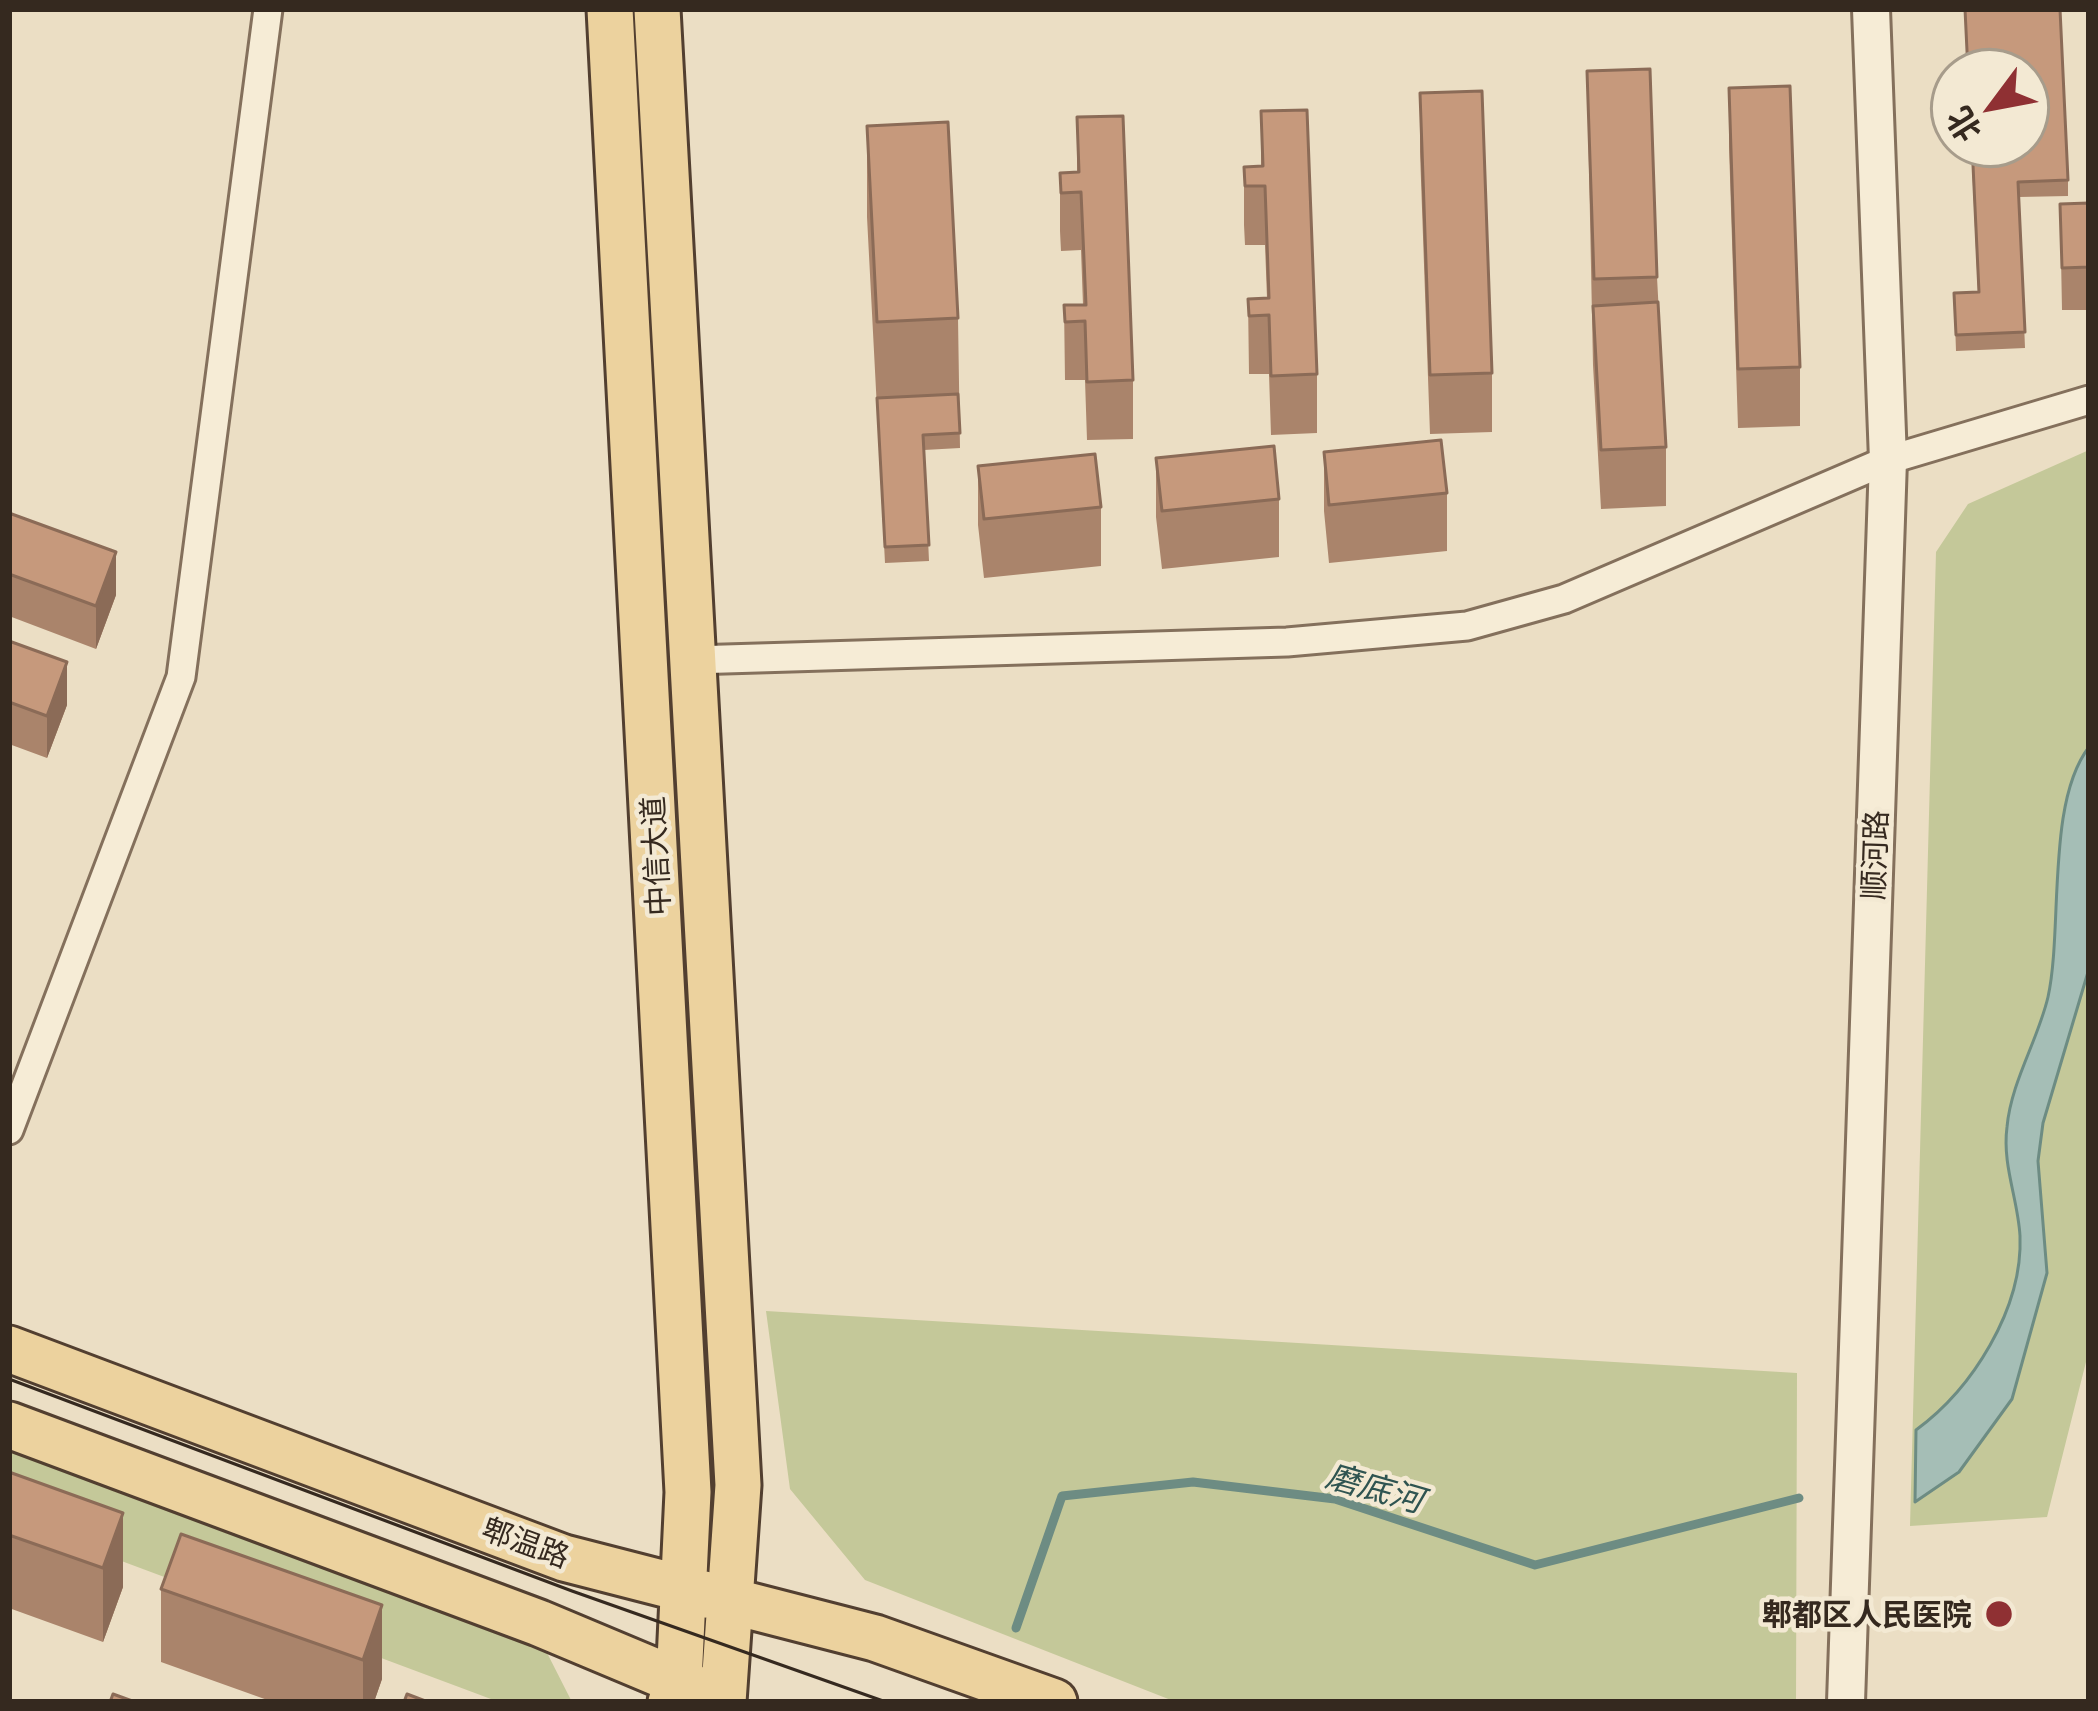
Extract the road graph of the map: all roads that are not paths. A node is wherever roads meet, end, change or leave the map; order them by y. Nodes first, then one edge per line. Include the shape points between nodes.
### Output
1 (268, 9) edge
2 (610, 9) edge
3 (657, 9) edge
4 (1870, 9) edge
5 (2089, 400) edge
6 (1888, 460) junction
7 (692, 660) junction
8 (9, 1130) edge
9 (9, 1349) edge
10 (9, 1425) edge
11 (683, 1590) junction
12 (730, 1603) junction
13 (675, 1692) edge
14 (725, 1701) edge
15 (1054, 1702) edge
16 (1846, 1702) edge

1 - 8 street via 182,677
2 - 11 main road, 中信大道 via 688,1492
3 - 7 main road, 中信大道
4 - 6 street, 顺河路
5 - 6 street
6 - 7 street via 1564,599 1467,626 1286,642
6 - 16 street, 顺河路
7 - 12 main road, 中信大道 via 737,1486
9 - 11 main road, 郫温路 via 564,1558
10 - 13 main road via 539,1623
11 - 12 main road, 郫温路
11 - 13 main road, 中信大道
12 - 14 main road, 中信大道
12 - 15 main road, 郫温路 via 875,1638
13 - 14 main road

